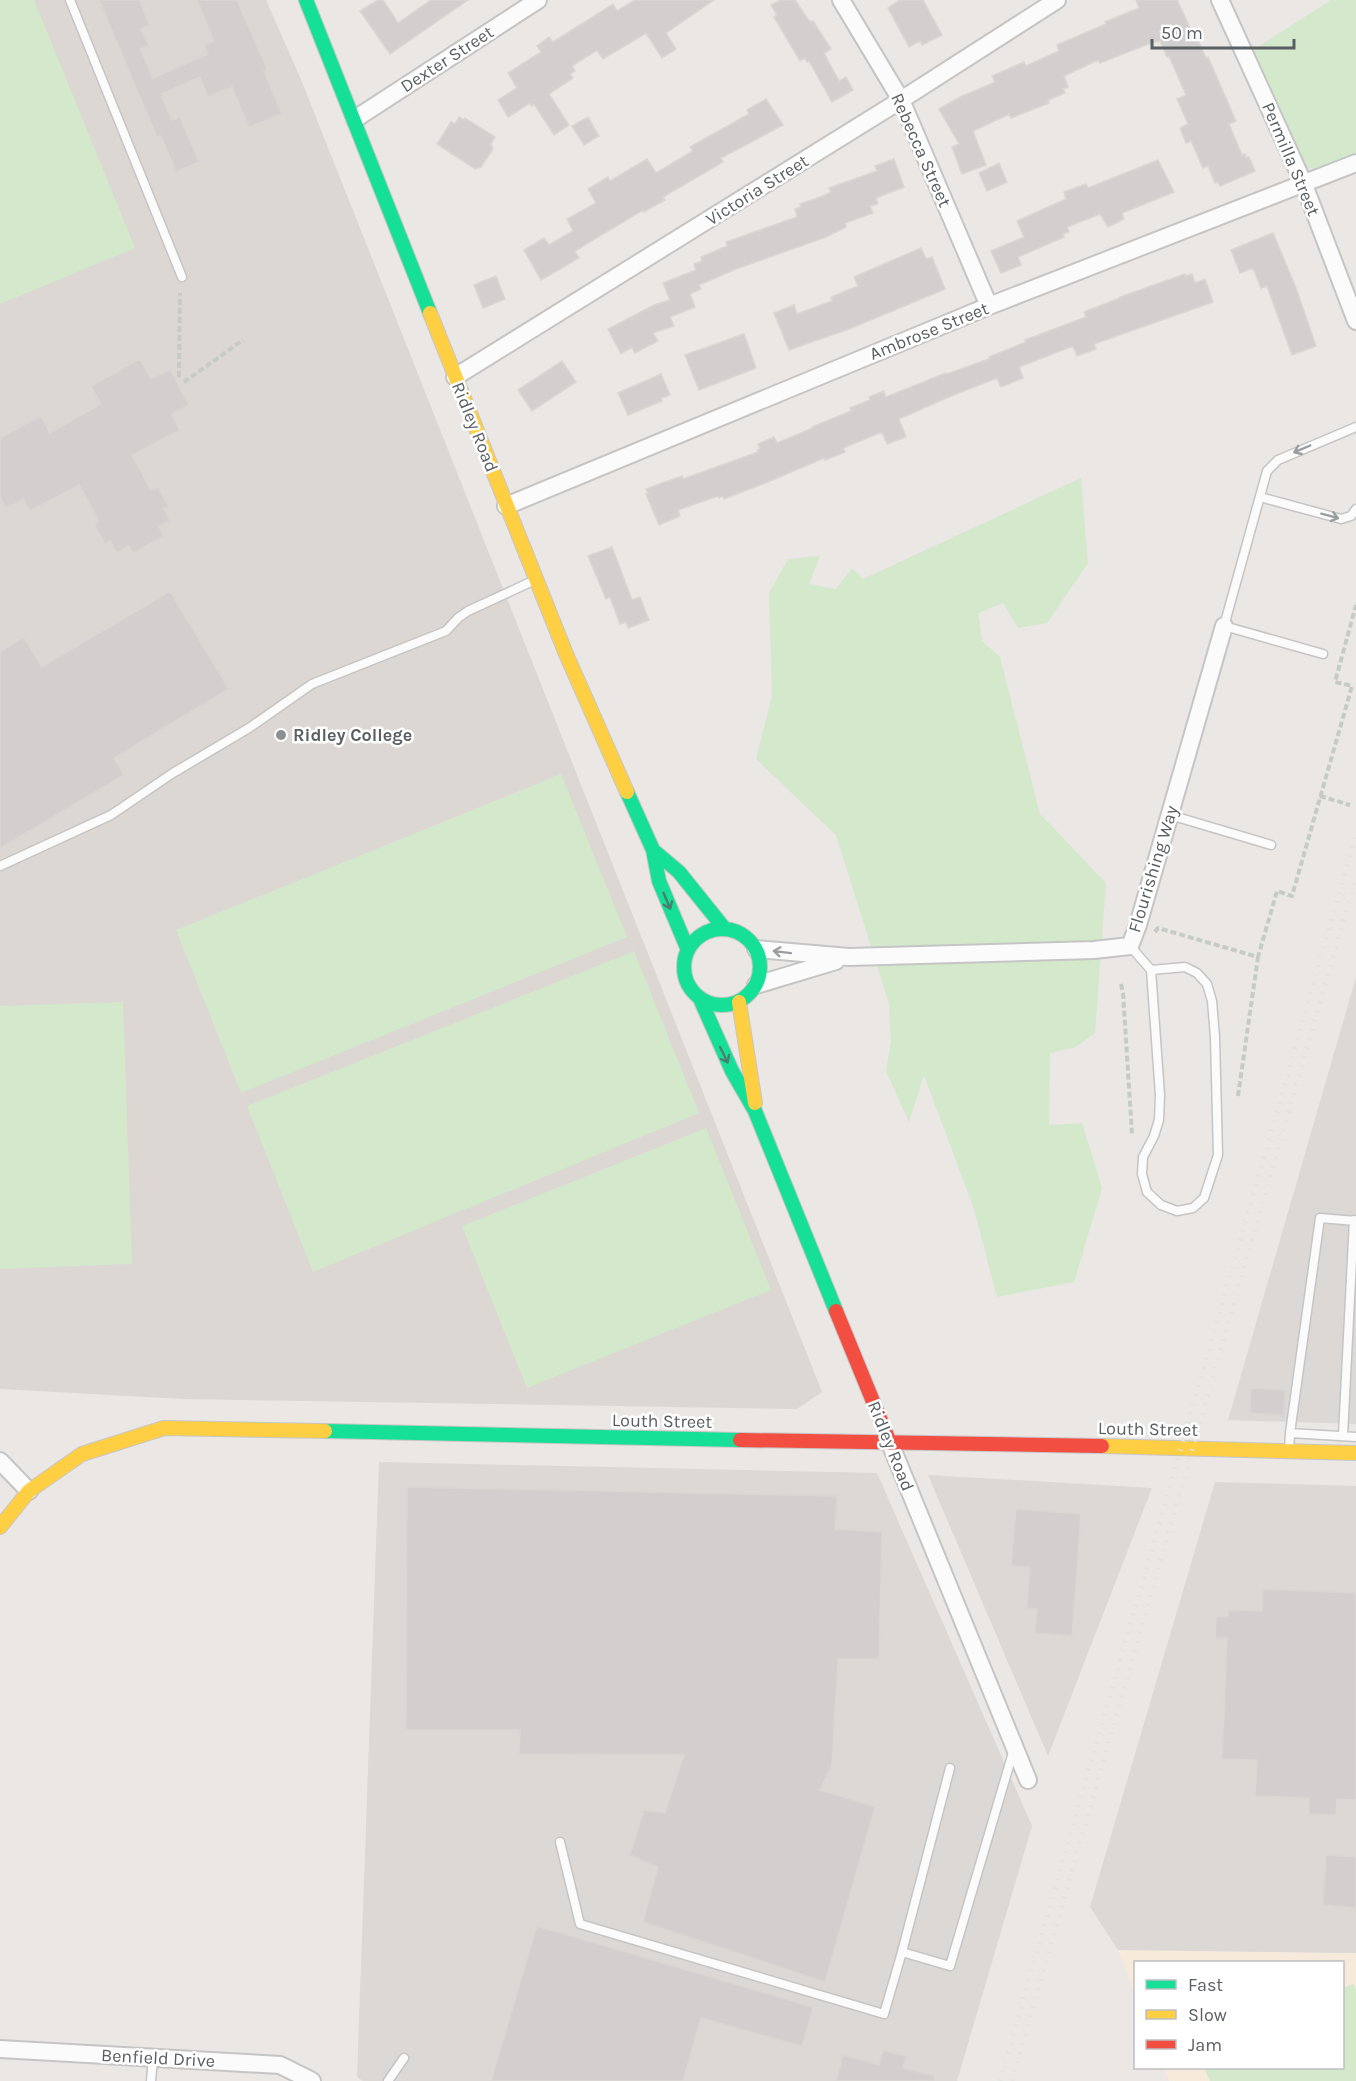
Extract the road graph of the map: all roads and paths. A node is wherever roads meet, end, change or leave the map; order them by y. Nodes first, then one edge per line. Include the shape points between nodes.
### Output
1 (70, 0) edge
2 (306, 0) edge
3 (538, 0) edge
4 (841, 0) edge
5 (1057, 0) edge
6 (1220, 0) edge
7 (901, 100) junction
8 (356, 119) junction
9 (1356, 163) edge
10 (1303, 182) junction
11 (182, 277) dead end
12 (180, 293) dead end
13 (989, 306) junction
14 (1356, 321) edge
15 (243, 340) dead end
16 (179, 377) dead end
17 (455, 377) junction
18 (184, 382) dead end
19 (1356, 427) edge
20 (1260, 497) junction
21 (506, 506) junction
22 (1356, 509) edge
23 (536, 580) junction
24 (1356, 605) edge
25 (1224, 626) junction
26 (1323, 654) dead end
27 (1354, 687) edge
28 (1320, 796) junction
29 (1350, 804) dead end
30 (1170, 815) junction
31 (1271, 845) dead end
32 (653, 850) junction
33 (0, 866) edge
34 (724, 928) junction
35 (1150, 940) dead end
36 (1130, 946) junction
37 (756, 949) junction
38 (688, 950) junction
39 (849, 957) junction
40 (1258, 957) junction
41 (1151, 970) junction
42 (1121, 984) dead end
43 (756, 985) junction
44 (701, 1001) junction
45 (739, 1002) junction
46 (1238, 1096) dead end
47 (755, 1111) junction
48 (1132, 1134) dead end
49 (1355, 1220) edge
50 (1290, 1433) junction
51 (1343, 1436) junction
52 (1356, 1437) edge
53 (890, 1443) junction
54 (1289, 1450) junction
55 (1356, 1453) edge
56 (0, 1461) edge
57 (29, 1491) junction
58 (0, 1527) edge
59 (1014, 1746) junction
60 (950, 1768) dead end
61 (1028, 1780) dead end
62 (560, 1842) dead end
63 (902, 1952) junction
64 (0, 2049) edge
65 (153, 2058) junction
66 (404, 2058) dead end
67 (151, 2081) edge
68 (312, 2081) edge
69 (388, 2081) edge

1 - 11 lane
2 - 8 street, Ridley Road
3 - 8 street, Dexter Street
4 - 7 street, Rebecca Street
5 - 7 street, Victoria Street
6 - 10 street, Permilla Street
7 - 13 street, Rebecca Street
7 - 17 street, Victoria Street
8 - 17 street, Ridley Road
9 - 10 street, Ambrose Street
10 - 13 street, Ambrose Street
10 - 14 street, Permilla Street
12 - 16 path
13 - 21 street, Ambrose Street
15 - 18 path
17 - 21 street, Ridley Road
19 -> 20 lane via 1278,460 1268,471
20 -> 22 lane via 1341,519 1351,516
20 - 25 lane
21 - 23 street, Ridley Road
23 - 32 street, Ridley Road
23 - 33 lane via 468,611 446,632 312,684 111,815
24 - 27 path via 1335,682
25 - 26 lane
25 - 30 street, Flourishing Way
27 - 28 path
28 - 29 path
28 - 40 path via 1292,896 1277,891
30 - 31 lane
30 - 36 street, Flourishing Way
32 - 34 street, Ridley Road via 679,872
32 -> 38 street, Ridley Road via 659,880
34 - 37 street via 742,934
34 - 38 street via 699,936
35 - 40 path via 1158,927
36 - 39 street, Flourishing Way
36 - 41 lane
39 -> 37 street, Flourishing Way
37 - 43 street via 760,974
38 - 44 street via 684,958 687,983
39 - 43 street, Flourishing Way
40 - 46 path
41 - 41 lane via 1160,1112 1143,1157 1142,1174 1147,1192 1161,1205 1177,1211 1193,1208 1204,1198 1218,1155 1212,1001 1207,984 1197,972 1185,968
42 - 48 path
43 - 45 street
44 - 45 street via 727,1006
44 -> 47 street, Ridley Road
45 - 47 street, Ridley Road
47 - 53 street, Ridley Road
49 - 50 lane via 1320,1218
49 - 51 lane
50 - 51 lane
50 - 54 lane
51 - 52 lane
53 - 54 street, Louth Street
53 - 57 street, Louth Street via 164,1428 82,1454
53 - 59 street, Ridley Road
54 - 55 street, Louth Street
56 - 57 street
57 - 58 street, Louth Street
59 - 61 street, Ridley Road
59 - 63 lane via 950,1966
60 - 63 lane
62 - 63 lane via 580,1924 884,2014
64 - 65 street, Benfield Drive
65 - 67 lane
65 - 68 street, Benfield Drive via 280,2065
66 - 69 lane

